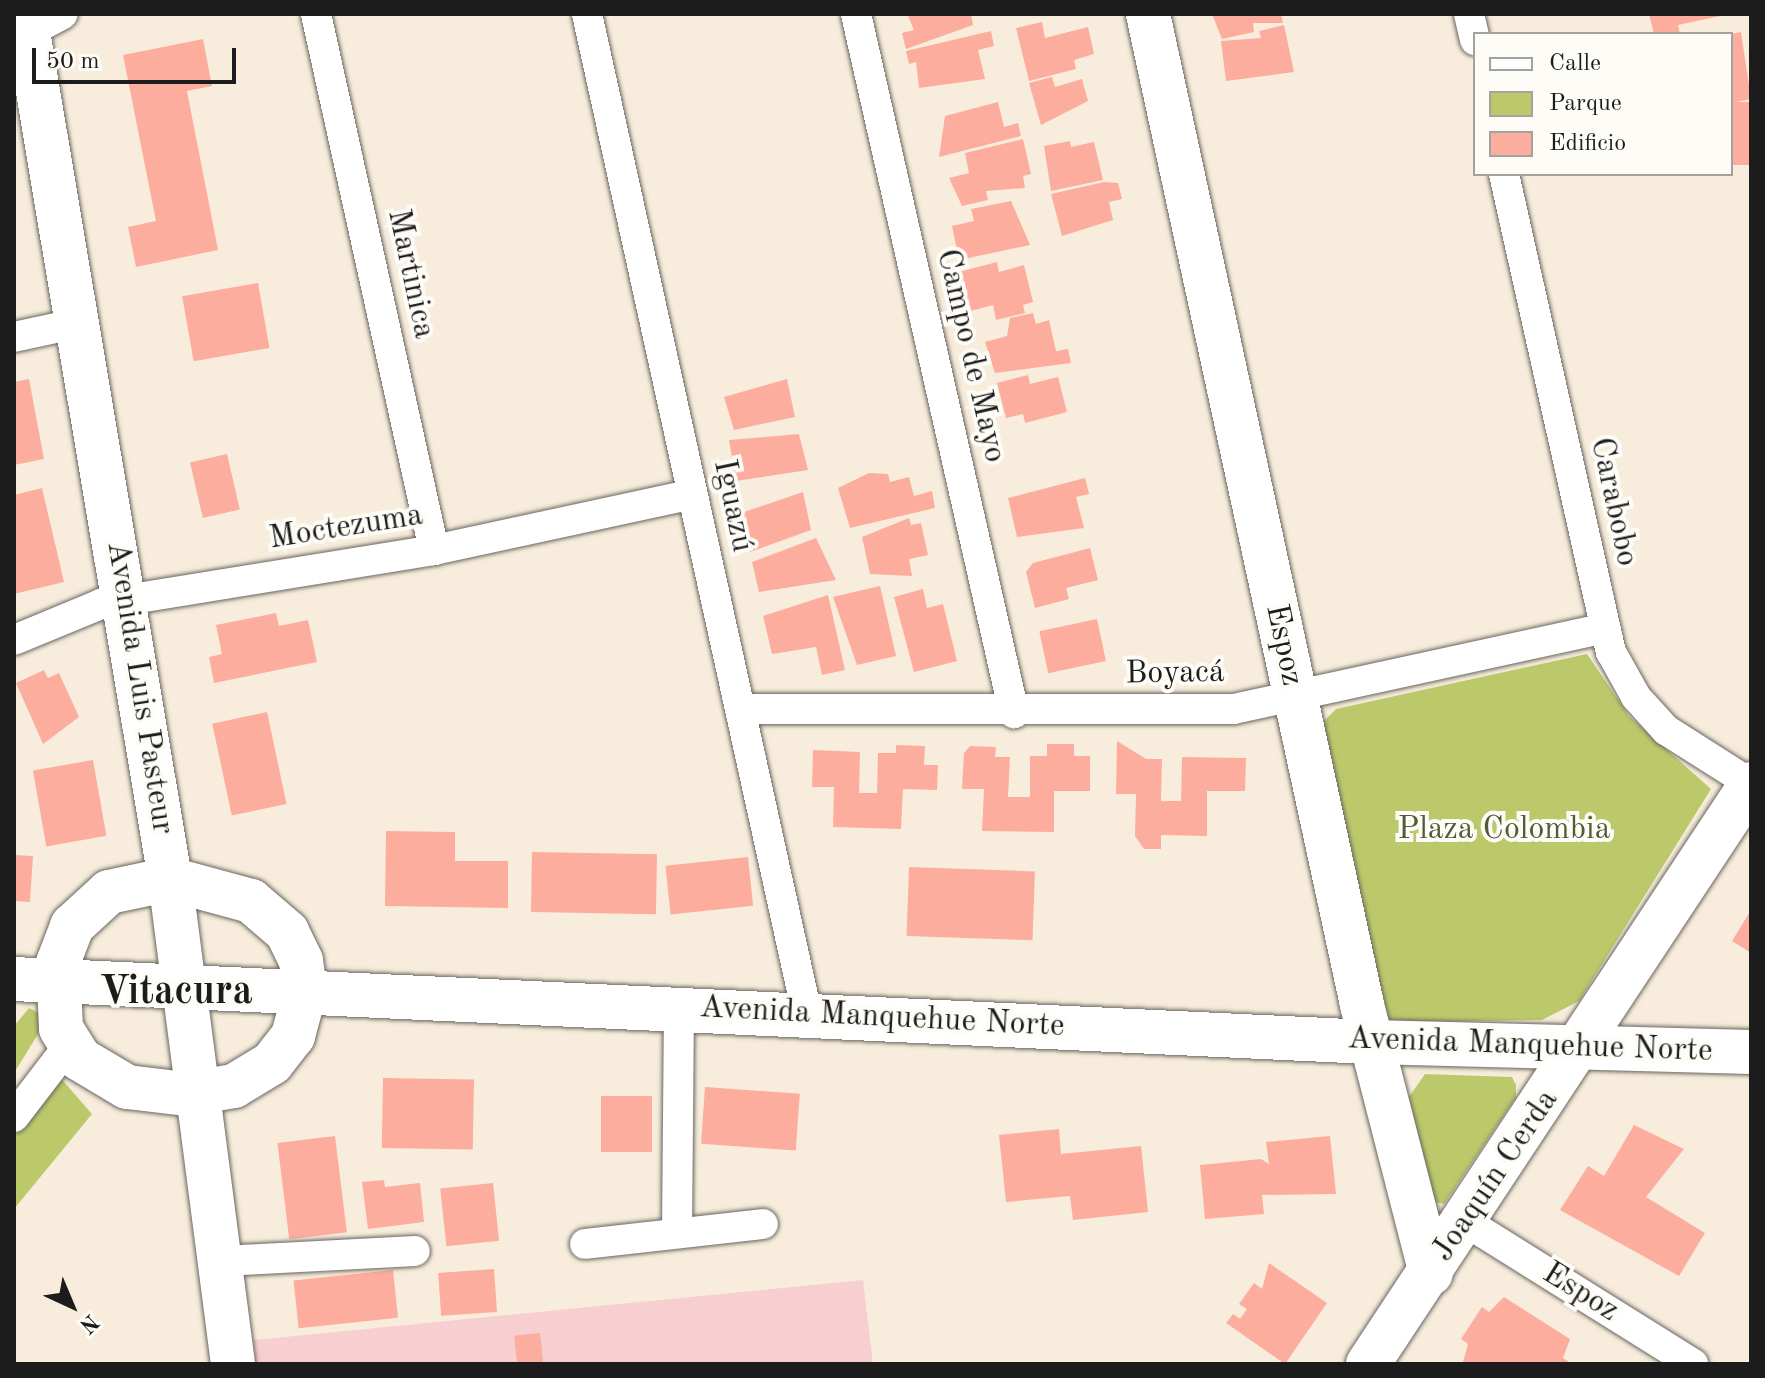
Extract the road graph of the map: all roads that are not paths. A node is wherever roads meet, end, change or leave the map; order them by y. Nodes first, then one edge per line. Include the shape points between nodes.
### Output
1 (316, 14) edge
2 (587, 14) edge
3 (856, 14) edge
4 (1148, 14) edge
5 (32, 25) edge
6 (1504, 176) edge
7 (79, 323) junction
8 (14, 337) edge
9 (692, 494) junction
10 (434, 550) junction
11 (125, 600) junction
12 (1604, 628) junction
13 (14, 640) edge
14 (1295, 698) junction
15 (740, 709) junction
16 (1014, 713) junction
17 (1751, 784) edge
18 (170, 879) junction
19 (14, 979) edge
20 (57, 981) junction
21 (186, 986) junction
22 (305, 991) junction
23 (679, 1008) junction
24 (807, 1014) junction
25 (1371, 1042) junction
26 (69, 1045) junction
27 (1583, 1047) junction
28 (1751, 1052) edge
29 (202, 1092) junction
30 (14, 1117) edge
31 (1466, 1222) junction
32 (763, 1224) dead end
33 (677, 1233) junction
34 (585, 1244) dead end
35 (415, 1251) dead end
36 (223, 1261) junction
37 (1431, 1273) junction
38 (233, 1364) edge
39 (1368, 1364) edge
40 (1693, 1364) edge

1 - 10 street, Martinica
2 - 9 street, Iguazú
3 - 16 street, Campo de Mayo
4 - 14 street, Espoz
5 - 7 street, Avenida Luis Pasteur
6 - 12 street, Carabobo
7 - 8 street
7 - 11 street, Avenida Luis Pasteur
9 - 10 street, Moctezuma
9 - 15 street, Iguazú
10 - 11 street, Moctezuma
11 - 13 street, Moctezuma
11 - 18 street, Avenida Luis Pasteur
12 - 14 street, Boyacá
12 - 17 street, Carabobo via 1622,675 1649,714
14 - 16 street, Boyacá via 1234,709
14 - 25 street, Espoz
15 - 16 street, Boyacá
15 - 24 street, Iguazú
17 - 27 street, Joaquín Cerda
18 - 20 street via 124,885 94,902 64,941
18 - 21 street, Avenida Luis Pasteur
18 - 22 street via 216,887 265,910 295,946
19 - 20 street, Avenida Manquehue Norte
20 - 21 street, Avenida Manquehue Norte
20 - 26 street
21 - 22 street, Avenida Manquehue Norte
21 - 29 street, Avenida Luis Pasteur
22 - 23 street, Avenida Manquehue Norte
22 - 29 street via 293,1036 272,1063 234,1086
23 - 24 street, Avenida Manquehue Norte
23 - 33 street
24 - 25 street, Avenida Manquehue Norte
25 - 27 street, Avenida Manquehue Norte
25 - 37 street, Espoz
26 - 29 street via 94,1072 127,1087
26 - 30 street
27 - 28 street, Avenida Manquehue Norte
27 - 31 street, Joaquín Cerda
29 - 36 street, Avenida Luis Pasteur
31 - 37 street, Joaquín Cerda
31 - 40 street, Espoz
32 - 33 street
33 - 34 street
35 - 36 street
36 - 38 street, Avenida Luis Pasteur
37 - 39 street, Joaquín Cerda

